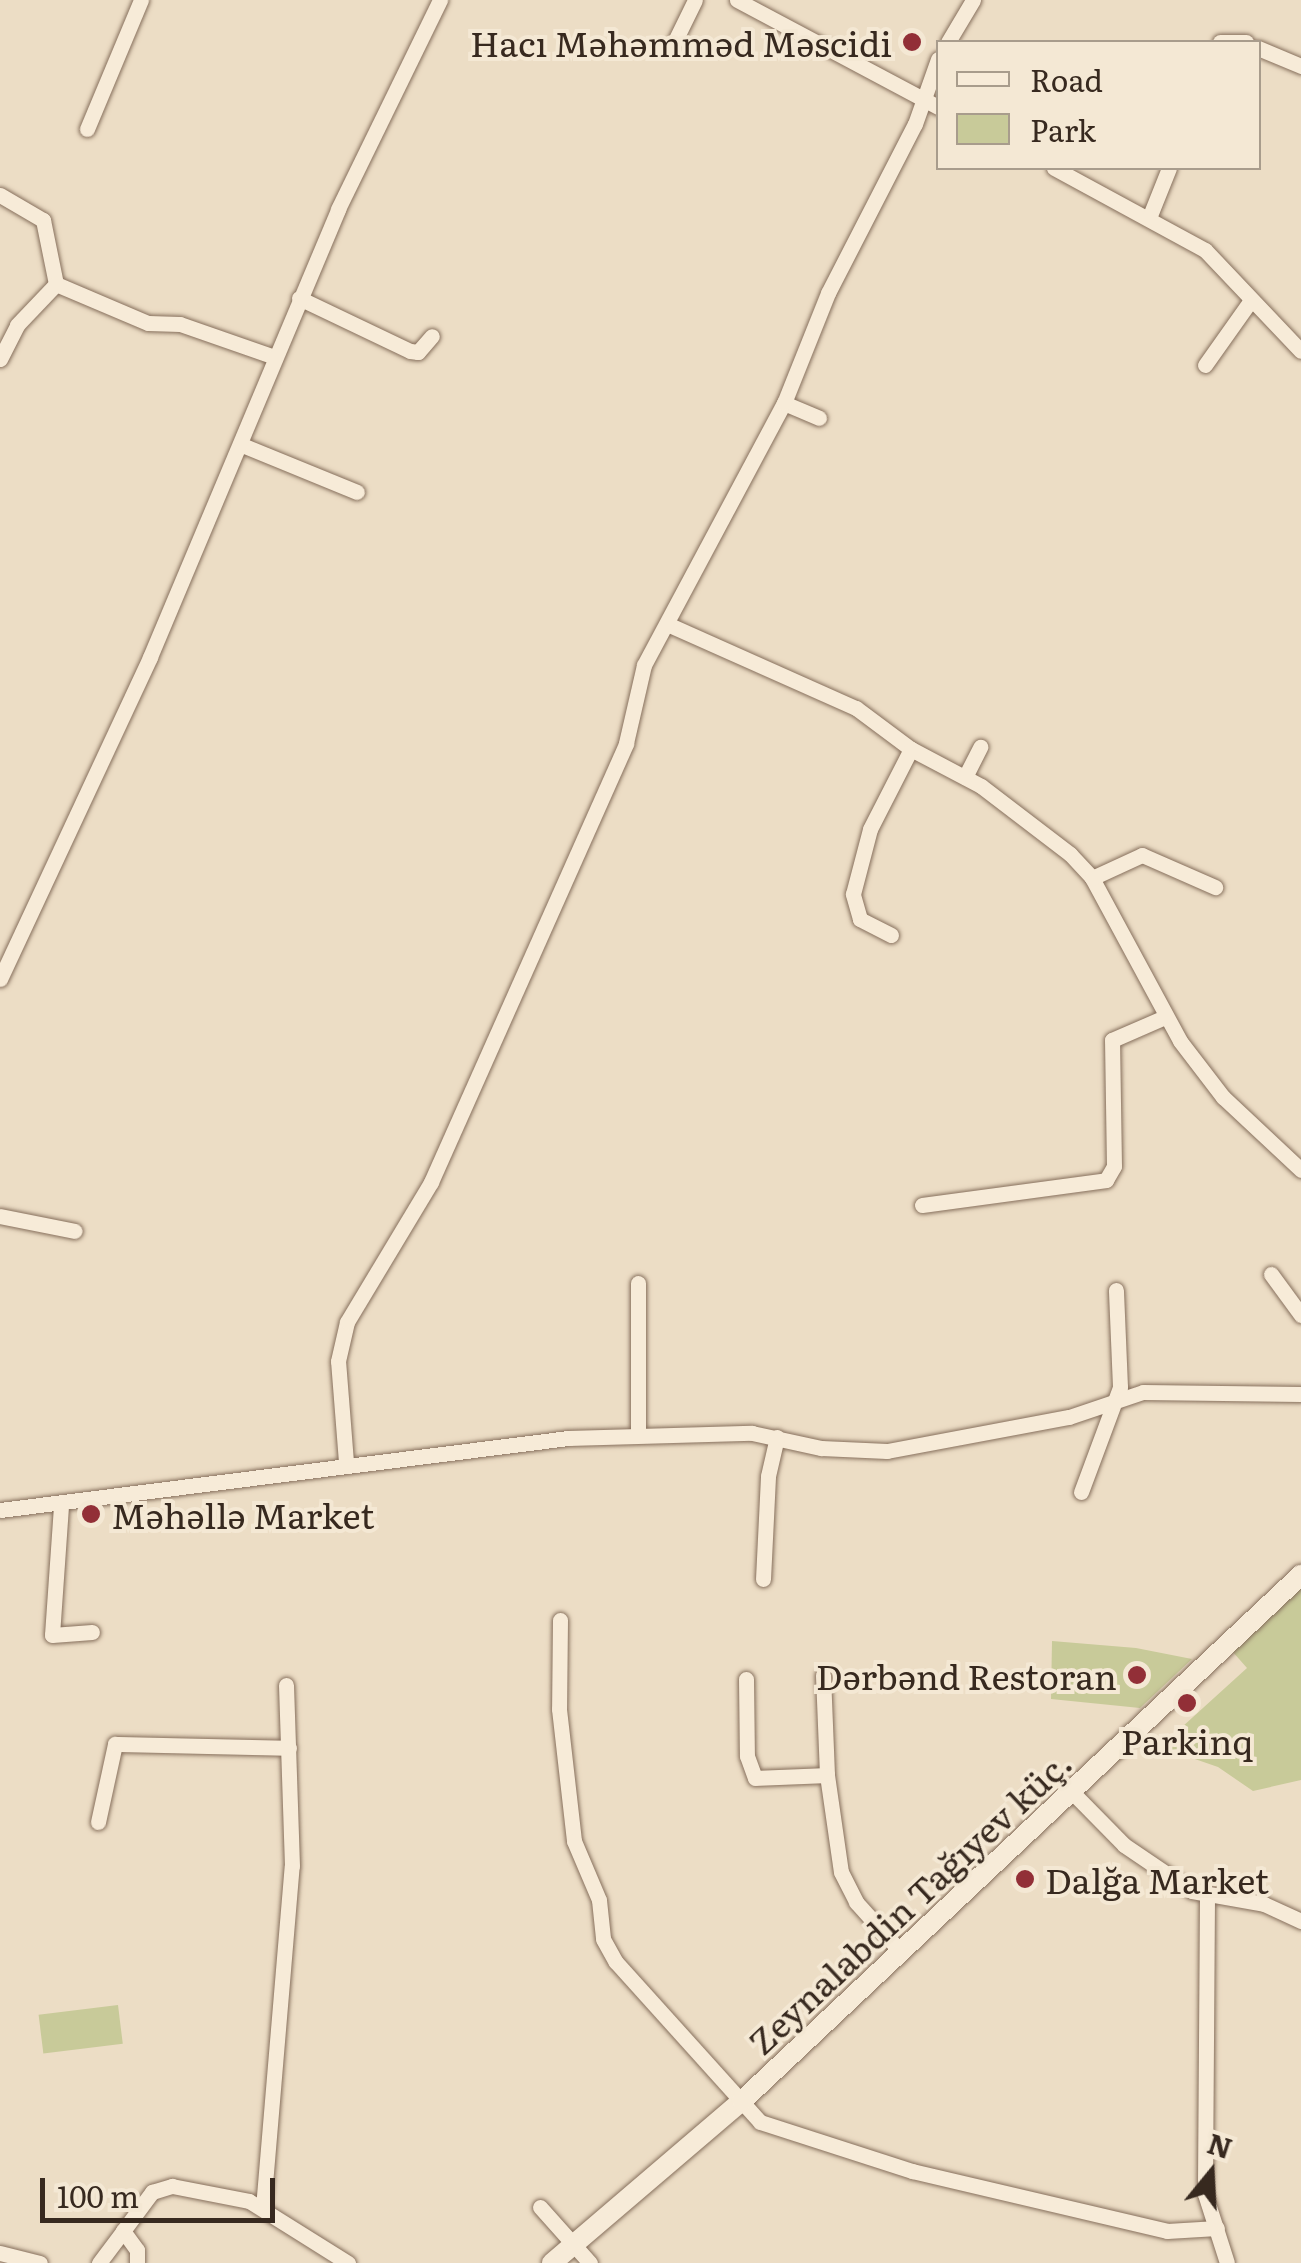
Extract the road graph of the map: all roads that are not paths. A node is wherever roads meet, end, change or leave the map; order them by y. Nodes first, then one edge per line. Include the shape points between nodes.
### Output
1 (141, 0) edge
2 (440, 0) edge
3 (695, 0) edge
4 (737, 0) edge
5 (973, 0) edge
6 (949, 40) edge
7 (672, 47) dead end
8 (1261, 49) edge
9 (936, 64) edge
10 (1301, 66) edge
11 (922, 98) junction
12 (936, 105) edge
13 (87, 129) dead end
14 (1058, 170) edge
15 (1168, 170) edge
16 (0, 196) edge
17 (1149, 218) junction
18 (56, 284) junction
19 (300, 298) junction
20 (1251, 300) junction
21 (432, 336) dead end
22 (1301, 352) edge
23 (275, 357) junction
24 (0, 359) edge
25 (1206, 365) dead end
26 (784, 403) junction
27 (819, 418) dead end
28 (242, 445) junction
29 (357, 492) dead end
30 (667, 624) junction
31 (980, 747) dead end
32 (911, 749) junction
33 (965, 776) junction
34 (1092, 878) junction
35 (1215, 887) dead end
36 (891, 935) dead end
37 (0, 979) edge
38 (1165, 1017) junction
39 (1301, 1170) edge
40 (922, 1204) dead end
41 (0, 1216) edge
42 (75, 1231) dead end
43 (1271, 1274) dead end
44 (638, 1283) dead end
45 (1116, 1290) dead end
46 (1301, 1315) edge
47 (1301, 1394) edge
48 (1118, 1400) junction
49 (638, 1435) junction
50 (777, 1437) junction
51 (346, 1462) junction
52 (1080, 1492) dead end
53 (61, 1506) junction
54 (0, 1510) edge
55 (1301, 1575) edge
56 (764, 1579) dead end
57 (560, 1620) dead end
58 (92, 1632) dead end
59 (823, 1676) dead end
60 (746, 1679) dead end
61 (286, 1684) dead end
62 (289, 1748) junction
63 (827, 1775) junction
64 (1072, 1792) junction
65 (98, 1822) dead end
66 (1207, 1898) junction
67 (1301, 1921) edge
68 (901, 1952) junction
69 (742, 2102) junction
70 (540, 2206) dead end
71 (263, 2208) junction
72 (1216, 2228) junction
73 (123, 2232) junction
74 (573, 2245) junction
75 (1, 2254) edge
76 (40, 2263) edge
77 (99, 2263) edge
78 (138, 2263) edge
79 (348, 2263) edge
80 (552, 2263) edge
81 (590, 2263) edge
82 (1228, 2263) edge

1 - 13 street
2 - 19 street
3 - 7 street
4 - 11 street
5 - 6 street
8 - 10 street
9 - 11 street
11 - 12 street
11 - 26 street via 828,293
14 - 17 street
15 - 17 street
16 - 18 street via 43,220
17 - 20 street via 1204,250
18 - 23 street via 148,323 180,324
18 - 24 street via 16,325
19 - 21 street via 410,351 418,352
19 - 23 street
20 - 22 street
20 - 25 street
23 - 28 street
26 - 27 street
26 - 30 street
28 - 29 street
28 - 37 street
30 - 32 street via 856,708
30 - 51 street via 640,674 626,742 431,1182 347,1322 338,1360
31 - 33 street
32 - 33 street
32 - 36 street via 870,829 853,894 860,919
33 - 34 street via 1058,843
34 - 35 street via 1142,856
34 - 38 street
38 - 39 street via 1223,1097
38 - 40 street via 1118,1034 1110,1047 1114,1166 1106,1180
41 - 42 street
43 - 46 street
44 - 49 street
45 - 48 street
47 - 48 street via 1160,1390
48 - 50 street via 1069,1417 910,1448 844,1450
48 - 52 street
49 - 50 street
49 - 51 street
50 - 56 street via 768,1476
51 - 53 street
53 - 54 street
53 - 58 street via 52,1635
55 - 64 street, Zeynalabdin Tağıyev küç.
57 - 69 street via 559,1709 574,1841 583,1876 599,1900 603,1939
59 - 63 street
60 - 63 street via 755,1778
61 - 62 street
62 - 65 street via 114,1744
62 - 71 street via 292,1866
63 - 68 street via 848,1889
64 - 66 street via 1124,1845
64 - 68 street, Zeynalabdin Tağıyev küç.
66 - 67 street via 1264,1904
66 - 72 street via 1205,2194
68 - 69 street, Zeynalabdin Tağıyev küç.
69 - 72 street via 776,2130 912,2171 1168,2231
69 - 74 street, Zeynalabdin Tağıyev küç.
70 - 74 street
71 - 73 street via 227,2195 162,2187
71 - 79 street
72 - 82 street
73 - 77 street
73 - 78 street
74 - 80 street, Zeynalabdin Tağıyev küç.
74 - 81 street
75 - 76 street

